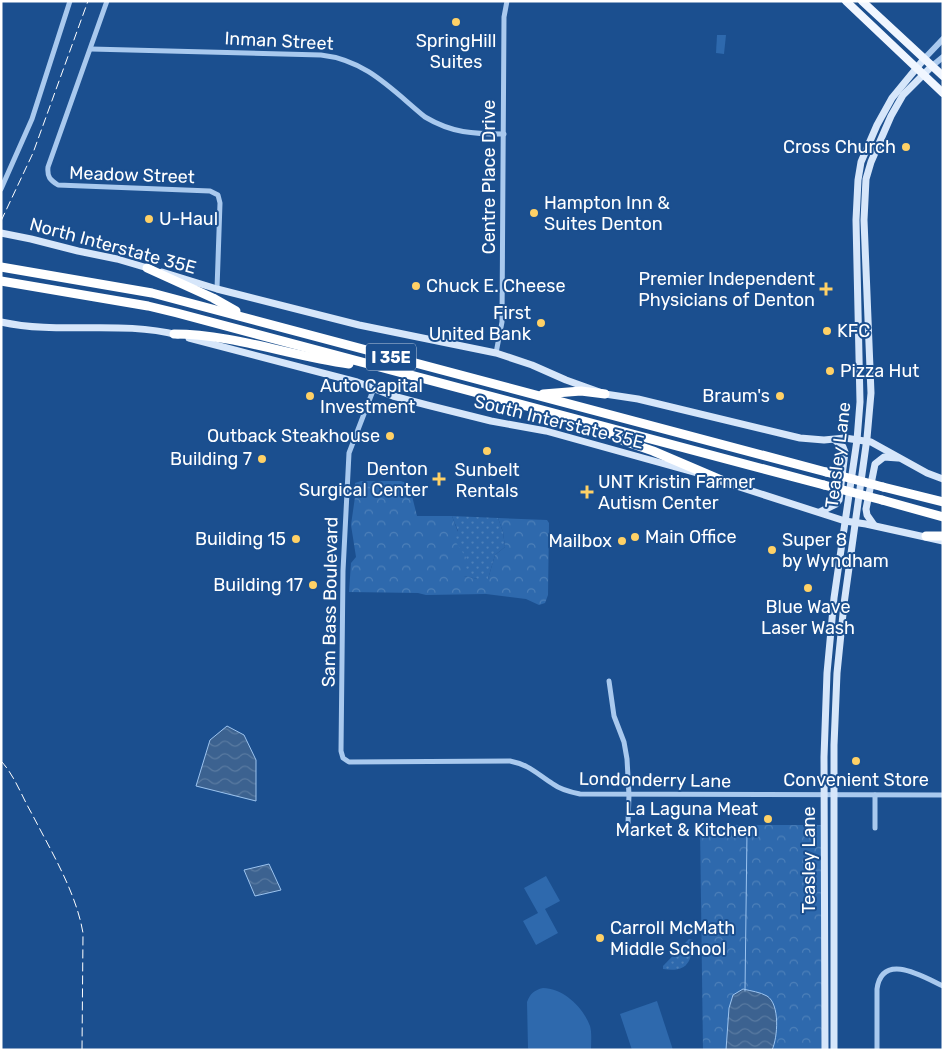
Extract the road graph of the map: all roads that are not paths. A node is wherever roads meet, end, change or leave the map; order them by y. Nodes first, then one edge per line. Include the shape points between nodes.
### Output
1 (70, 1) edge
2 (107, 1) edge
3 (507, 1) edge
4 (846, 1) edge
5 (862, 1) edge
6 (943, 39) edge
7 (91, 49) junction
8 (943, 56) edge
9 (924, 59) junction
10 (932, 66) junction
11 (920, 71) junction
12 (943, 76) edge
13 (943, 93) edge
14 (504, 134) junction
15 (1, 189) edge
16 (1, 233) edge
17 (5, 267) edge
18 (147, 268) junction
19 (2, 281) edge
20 (217, 290) junction
21 (246, 318) junction
22 (1, 322) edge
23 (170, 333) junction
24 (496, 353) junction
25 (869, 358) junction
26 (860, 359) junction
27 (386, 368) junction
28 (374, 388) junction
29 (605, 394) junction
30 (536, 395) junction
31 (591, 424) junction
32 (835, 440) junction
33 (857, 440) junction
34 (866, 442) junction
35 (900, 458) junction
36 (943, 479) edge
37 (728, 483) junction
38 (943, 502) edge
39 (820, 512) junction
40 (943, 516) edge
41 (845, 521) junction
42 (854, 522) junction
43 (874, 525) junction
44 (926, 536) junction
45 (943, 536) edge
46 (943, 541) edge
47 (827, 673) junction
48 (837, 673) junction
49 (609, 681) dead end
50 (346, 759) joint
51 (629, 795) junction
52 (824, 795) junction
53 (834, 795) junction
54 (875, 795) junction
55 (943, 795) edge
56 (628, 823) dead end
57 (875, 828) dead end
58 (943, 986) edge
59 (825, 1050) edge
60 (834, 1050) edge
61 (876, 1050) edge

1 - 15 street via 32,119
2 - 7 street, Meadow Street
3 - 14 street, Centre Place Drive via 504,17
4 - 11 main road
5 - 9 main road
6 - 9 street, Teasley Lane
7 - 14 street, Inman Street via 339,57 364,68 436,124 462,132
7 - 20 street, Meadow Street via 47,174 58,185 216,193 220,198
8 - 10 street, Teasley Lane
9 - 10 main road
9 - 11 main road, Teasley Lane
10 - 11 main road, Teasley Lane
10 - 12 main road
11 - 13 main road
11 - 25 main road, Teasley Lane via 891,116 866,179 864,220
11 - 26 main road, Teasley Lane via 892,97 861,162 856,220
14 - 24 street, Centre Place Drive via 502,322
16 - 18 main road, North Interstate 35E
17 - 21 highway, I 35E via 152,293
18 - 20 main road, North Interstate 35E
18 - 21 highway via 213,298
19 - 27 highway, I 35E via 148,306
20 - 24 main road via 359,325
21 - 30 highway, I 35E
22 - 23 main road via 43,328 119,326
23 - 27 highway
23 - 28 main road, South Interstate 35E
24 - 29 main road
25 - 26 main road
25 - 34 main road, Teasley Lane via 871,394
26 - 33 main road, Teasley Lane
27 - 31 highway, I 35E
28 - 37 main road, South Interstate 35E via 427,405 553,433
28 - 50 street, Sam Bass Boulevard via 348,453 341,752
29 - 30 highway via 581,391
29 - 32 main road via 796,437
30 - 38 highway, I 35E, bridge
31 - 37 highway via 624,441
31 - 40 highway, I 35E, bridge
32 - 33 main road
32 - 39 main road via 845,452 839,500
33 - 34 main road
33 - 41 main road, Teasley Lane
34 - 35 main road
34 - 42 main road, Teasley Lane
35 - 36 main road
35 - 43 main road via 884,457 875,464 866,509
37 - 39 main road, South Interstate 35E
39 - 41 main road, South Interstate 35E
41 - 42 main road, South Interstate 35E
41 - 47 main road, Teasley Lane
42 - 43 main road, South Interstate 35E
42 - 48 main road, Teasley Lane
43 - 44 main road, South Interstate 35E
44 - 45 highway
44 - 46 main road, South Interstate 35E
47 - 48 main road
47 - 52 main road, Teasley Lane
48 - 53 main road, Teasley Lane
49 - 51 street via 614,716 627,759
50 - 51 street, Londonderry Lane via 349,762 510,761 523,764 568,792
51 - 52 street, Londonderry Lane
51 - 56 street
52 - 53 street, Londonderry Lane
52 - 59 main road, Teasley Lane
53 - 54 street, Londonderry Lane
53 - 60 main road, Teasley Lane
54 - 55 street, Londonderry Lane
54 - 57 street
58 - 61 street via 907,969 891,970 882,977 877,989

